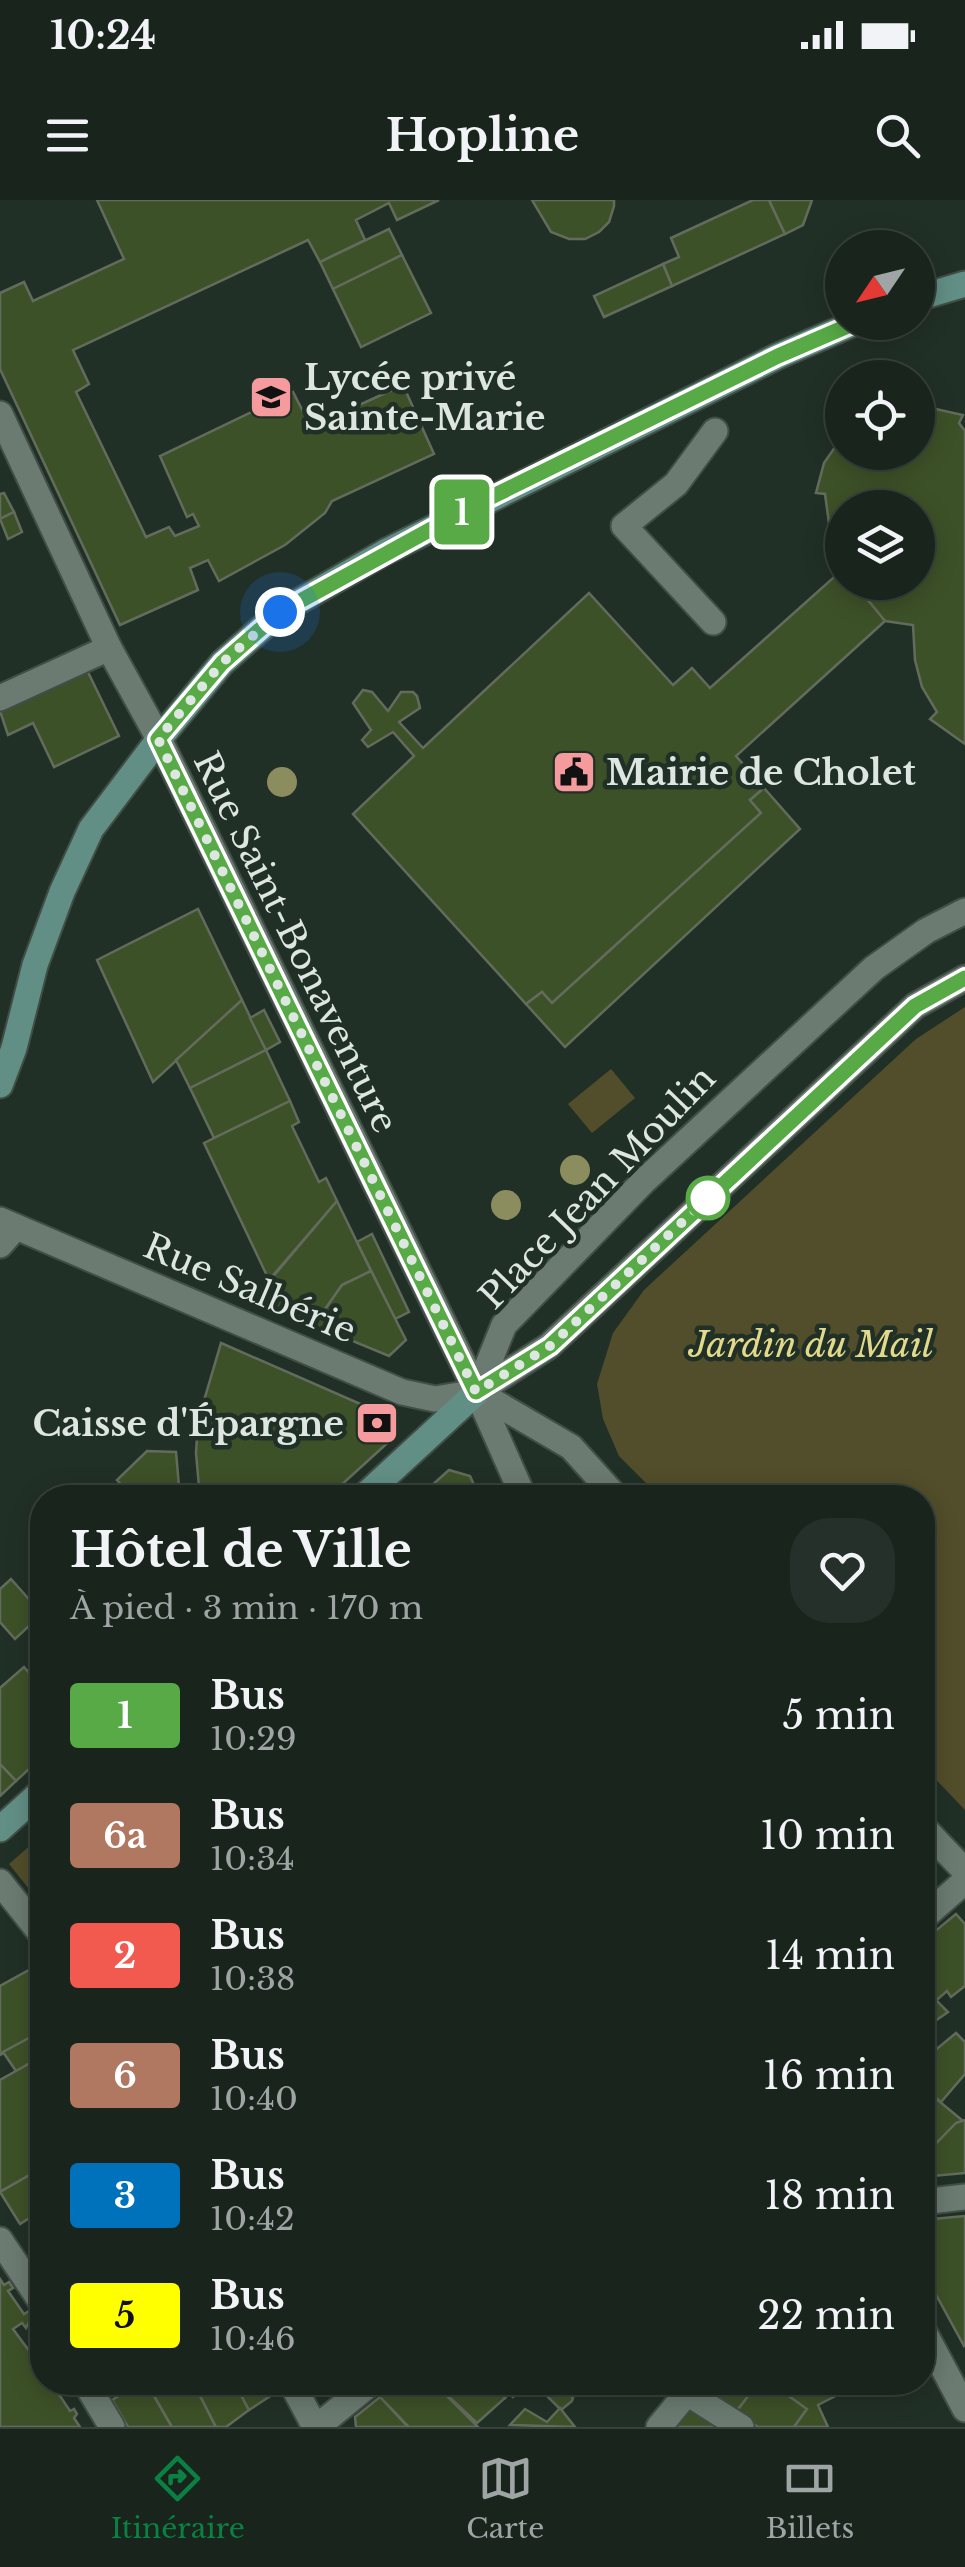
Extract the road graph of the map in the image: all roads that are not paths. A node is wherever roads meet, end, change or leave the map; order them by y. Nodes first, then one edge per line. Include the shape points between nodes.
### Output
1 (965, 284) edge
2 (935, 293) edge
3 (825, 336) edge
4 (0, 414) edge
5 (715, 431) dead end
6 (713, 622) dead end
7 (108, 648) junction
8 (0, 698) edge
9 (158, 739) junction
10 (965, 911) edge
11 (965, 978) edge
12 (0, 1085) edge
13 (5, 1231) edge
14 (476, 1392) junction
15 (376, 1485) edge
16 (518, 1485) edge
17 (606, 1485) edge
18 (30, 1802) edge
19 (0, 1829) edge
20 (935, 1840) edge
21 (965, 1872) edge
22 (965, 1881) edge
23 (0, 1882) edge
24 (935, 1908) edge
25 (30, 1920) edge
26 (965, 2197) edge
27 (935, 2200) edge
28 (0, 2240) edge
29 (30, 2285) edge
30 (935, 2352) edge
31 (93, 2395) edge
32 (298, 2395) edge
33 (356, 2395) edge
34 (684, 2395) edge
35 (691, 2395) edge
36 (965, 2409) edge
37 (112, 2427) edge
38 (316, 2427) edge
39 (659, 2427) edge
40 (741, 2427) edge

1 - 2 street
3 - 9 street via 477,504 280,612 222,663
4 - 7 street, Rue Saint-Bonaventure
5 - 6 street via 676,484 624,526
7 - 8 street
7 - 9 street, Rue Saint-Bonaventure
9 - 12 street via 91,830 62,892
9 - 14 street, Rue Saint-Bonaventure
10 - 14 street, Place Jean Moulin via 874,968 644,1181 504,1325
11 - 14 street, Place Jean Moulin via 915,1006 550,1346
13 - 14 street, Rue Salbérie via 402,1392 434,1399
14 - 15 street
14 - 16 street, Rue Saint-Bonaventure
14 - 17 street via 571,1447
18 - 19 street
20 - 21 street
22 - 24 street
23 - 25 street
26 - 27 street
28 - 29 street
30 - 36 street
31 - 37 street
32 - 38 street
33 - 38 street
34 - 39 street
35 - 40 street

